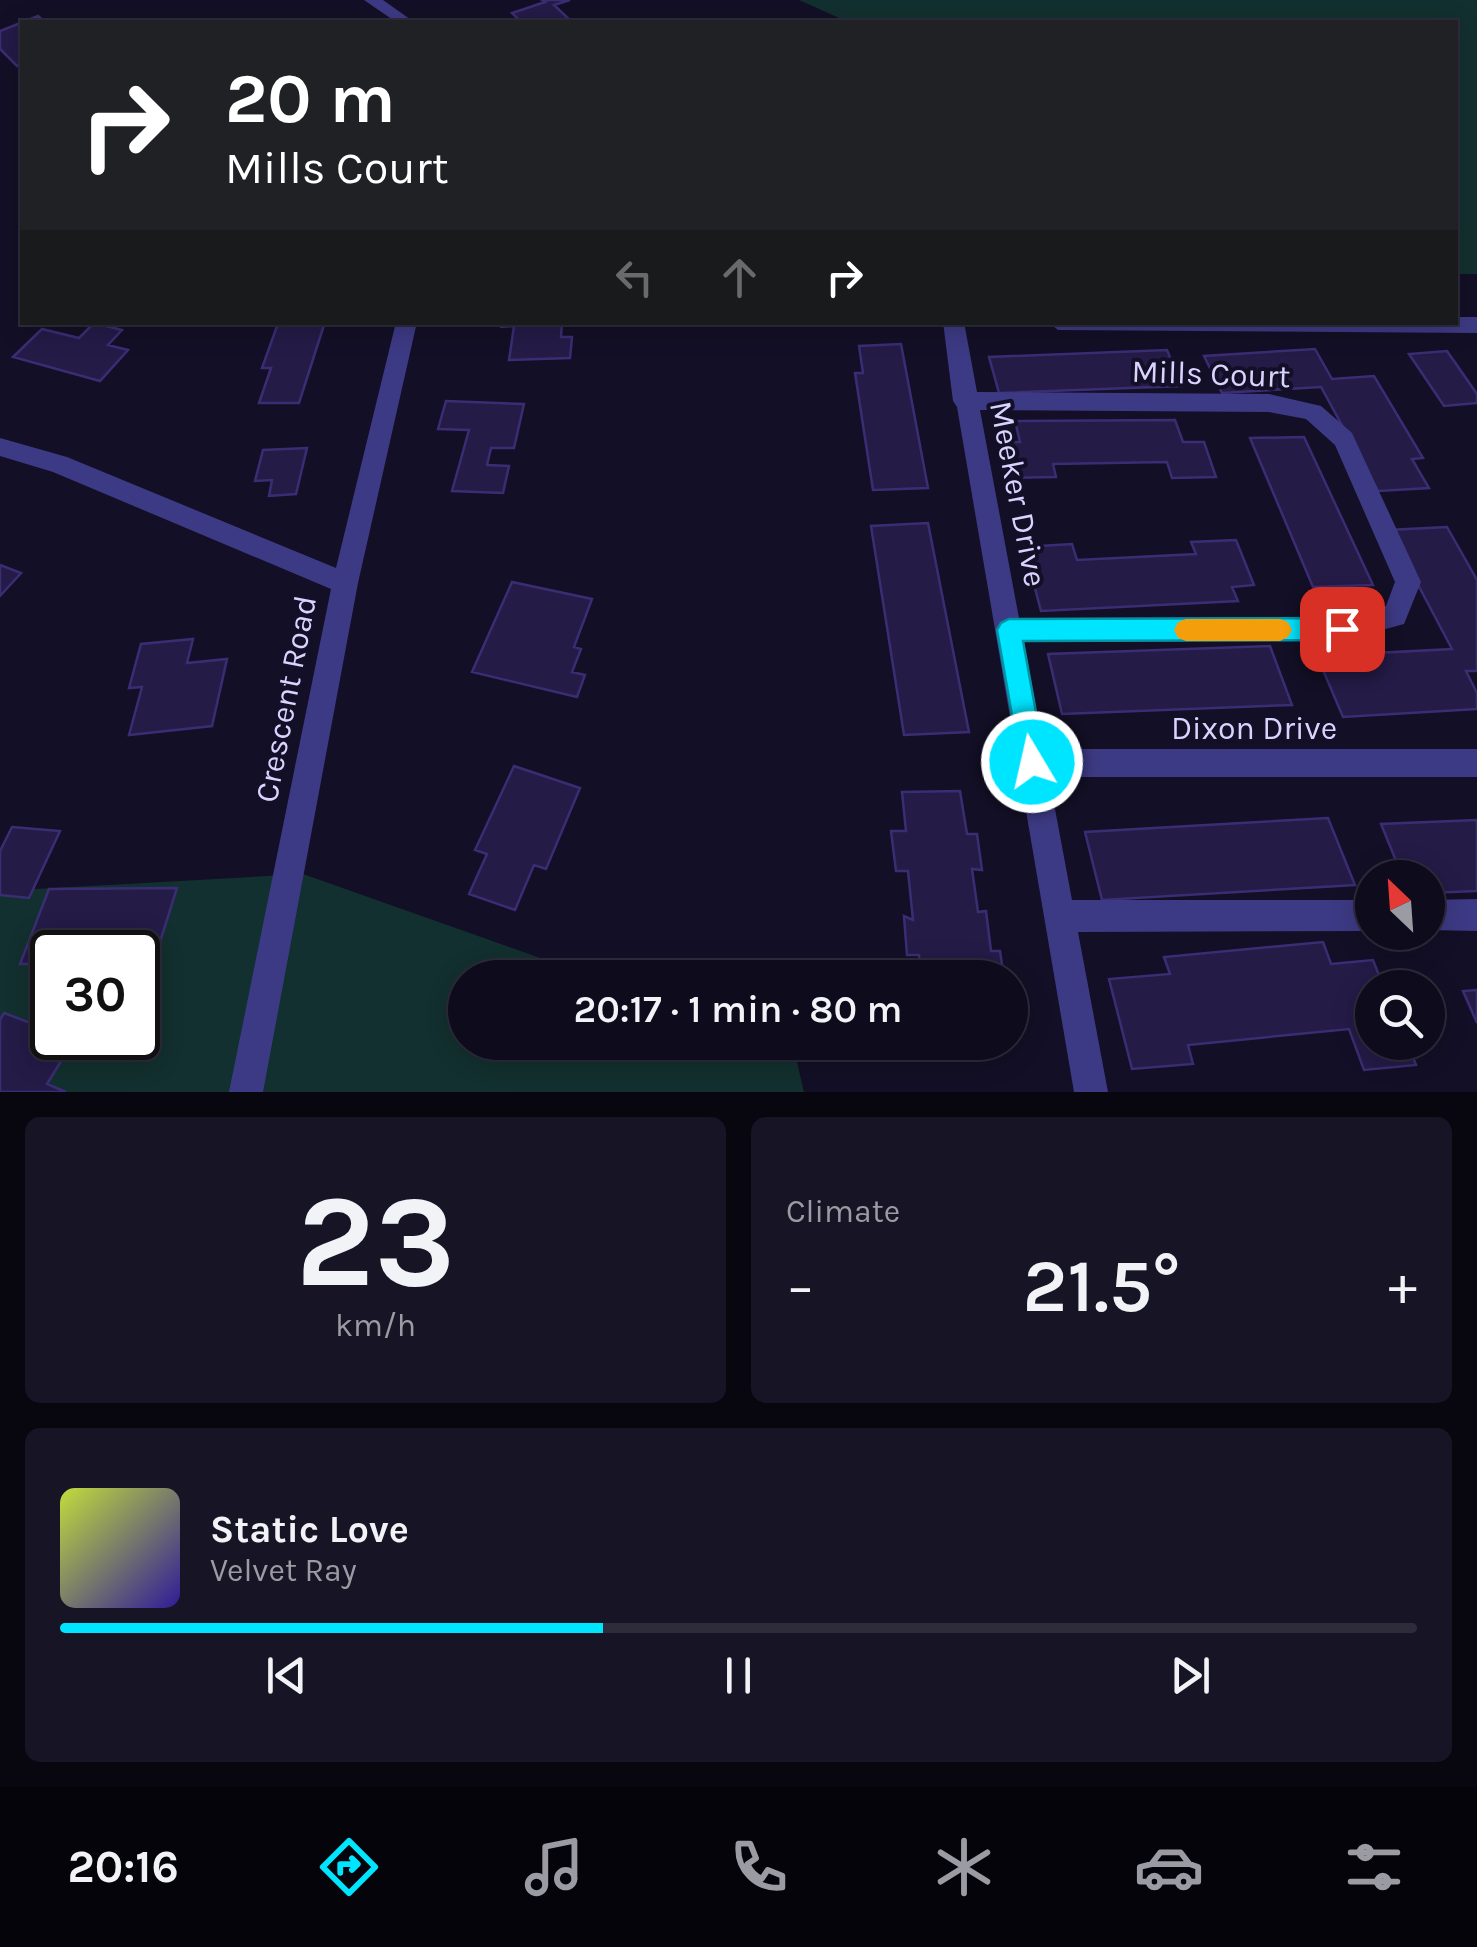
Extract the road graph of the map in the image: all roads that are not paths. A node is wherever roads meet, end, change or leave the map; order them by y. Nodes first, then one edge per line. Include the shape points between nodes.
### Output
1 (372, 0) edge
2 (403, 20) edge
3 (407, 325) edge
4 (953, 325) edge
5 (964, 401) junction
6 (0, 447) edge
7 (345, 584) junction
8 (1009, 630) junction
9 (1032, 762) junction
10 (1477, 763) edge
11 (1355, 915) edge
12 (1445, 915) edge
13 (1477, 915) edge
14 (1059, 916) junction
15 (246, 1092) edge
16 (1090, 1092) edge

1 - 2 street
3 - 7 street, Crescent Road
4 - 5 street, Meeker Drive
5 - 8 street, Meeker Drive
5 - 8 street, Mills Court via 1269,404 1313,412 1344,439 1408,582 1394,616 1342,629
6 - 7 street via 58,464
7 - 15 street, Crescent Road
8 - 9 street, Meeker Drive
9 - 10 street, Dixon Drive
9 - 14 street, Meeker Drive
11 - 14 street
12 - 13 street
14 - 16 street, Meeker Drive

